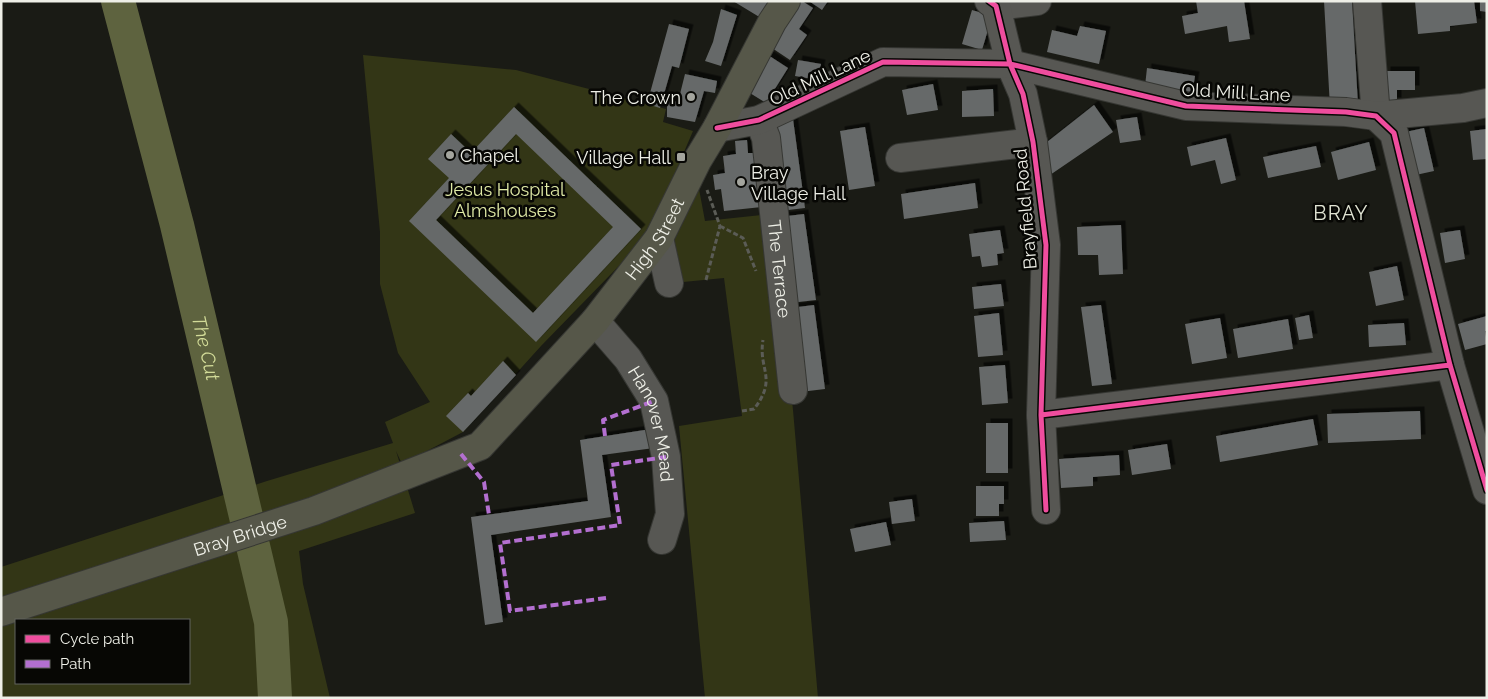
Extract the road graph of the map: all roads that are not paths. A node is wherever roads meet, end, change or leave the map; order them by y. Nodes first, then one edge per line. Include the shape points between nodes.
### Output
1 (786, 1) edge
2 (1036, 1) edge
3 (1367, 1) edge
4 (992, 4) edge
5 (1010, 64) junction
6 (1487, 103) edge
7 (1376, 116) junction
8 (759, 120) junction
9 (717, 128) junction
10 (1033, 142) junction
11 (900, 158) dead end
12 (659, 238) junction
13 (670, 283) dead end
14 (596, 321) junction
15 (1450, 364) junction
16 (793, 390) dead end
17 (1041, 415) junction
18 (480, 446) joint
19 (1482, 458) edge
20 (1487, 490) edge
21 (1046, 510) dead end
22 (662, 540) dead end
23 (1, 612) edge

1 - 9 main road, High Street
2 - 4 street
3 - 7 street
4 - 5 street, Brayfield Road
5 - 7 street, Old Mill Lane via 1186,106
5 - 8 street, Old Mill Lane via 883,62
5 - 10 street, Brayfield Road via 1023,94
6 - 7 street, Old Mill Lane
7 - 15 street via 1394,133
8 - 9 street, Old Mill Lane
8 - 16 street, The Terrace via 766,138
9 - 12 main road, High Street
10 - 11 street
10 - 17 street, Brayfield Road via 1046,245
12 - 13 street
12 - 14 main road, High Street
14 - 18 main road, High Street
14 - 22 street, Hanover Mead via 628,359 654,401 666,457 670,514
15 - 17 street
15 - 19 street
17 - 21 street, Brayfield Road
18 - 23 main road, Bray Bridge via 314,511
19 - 20 street

